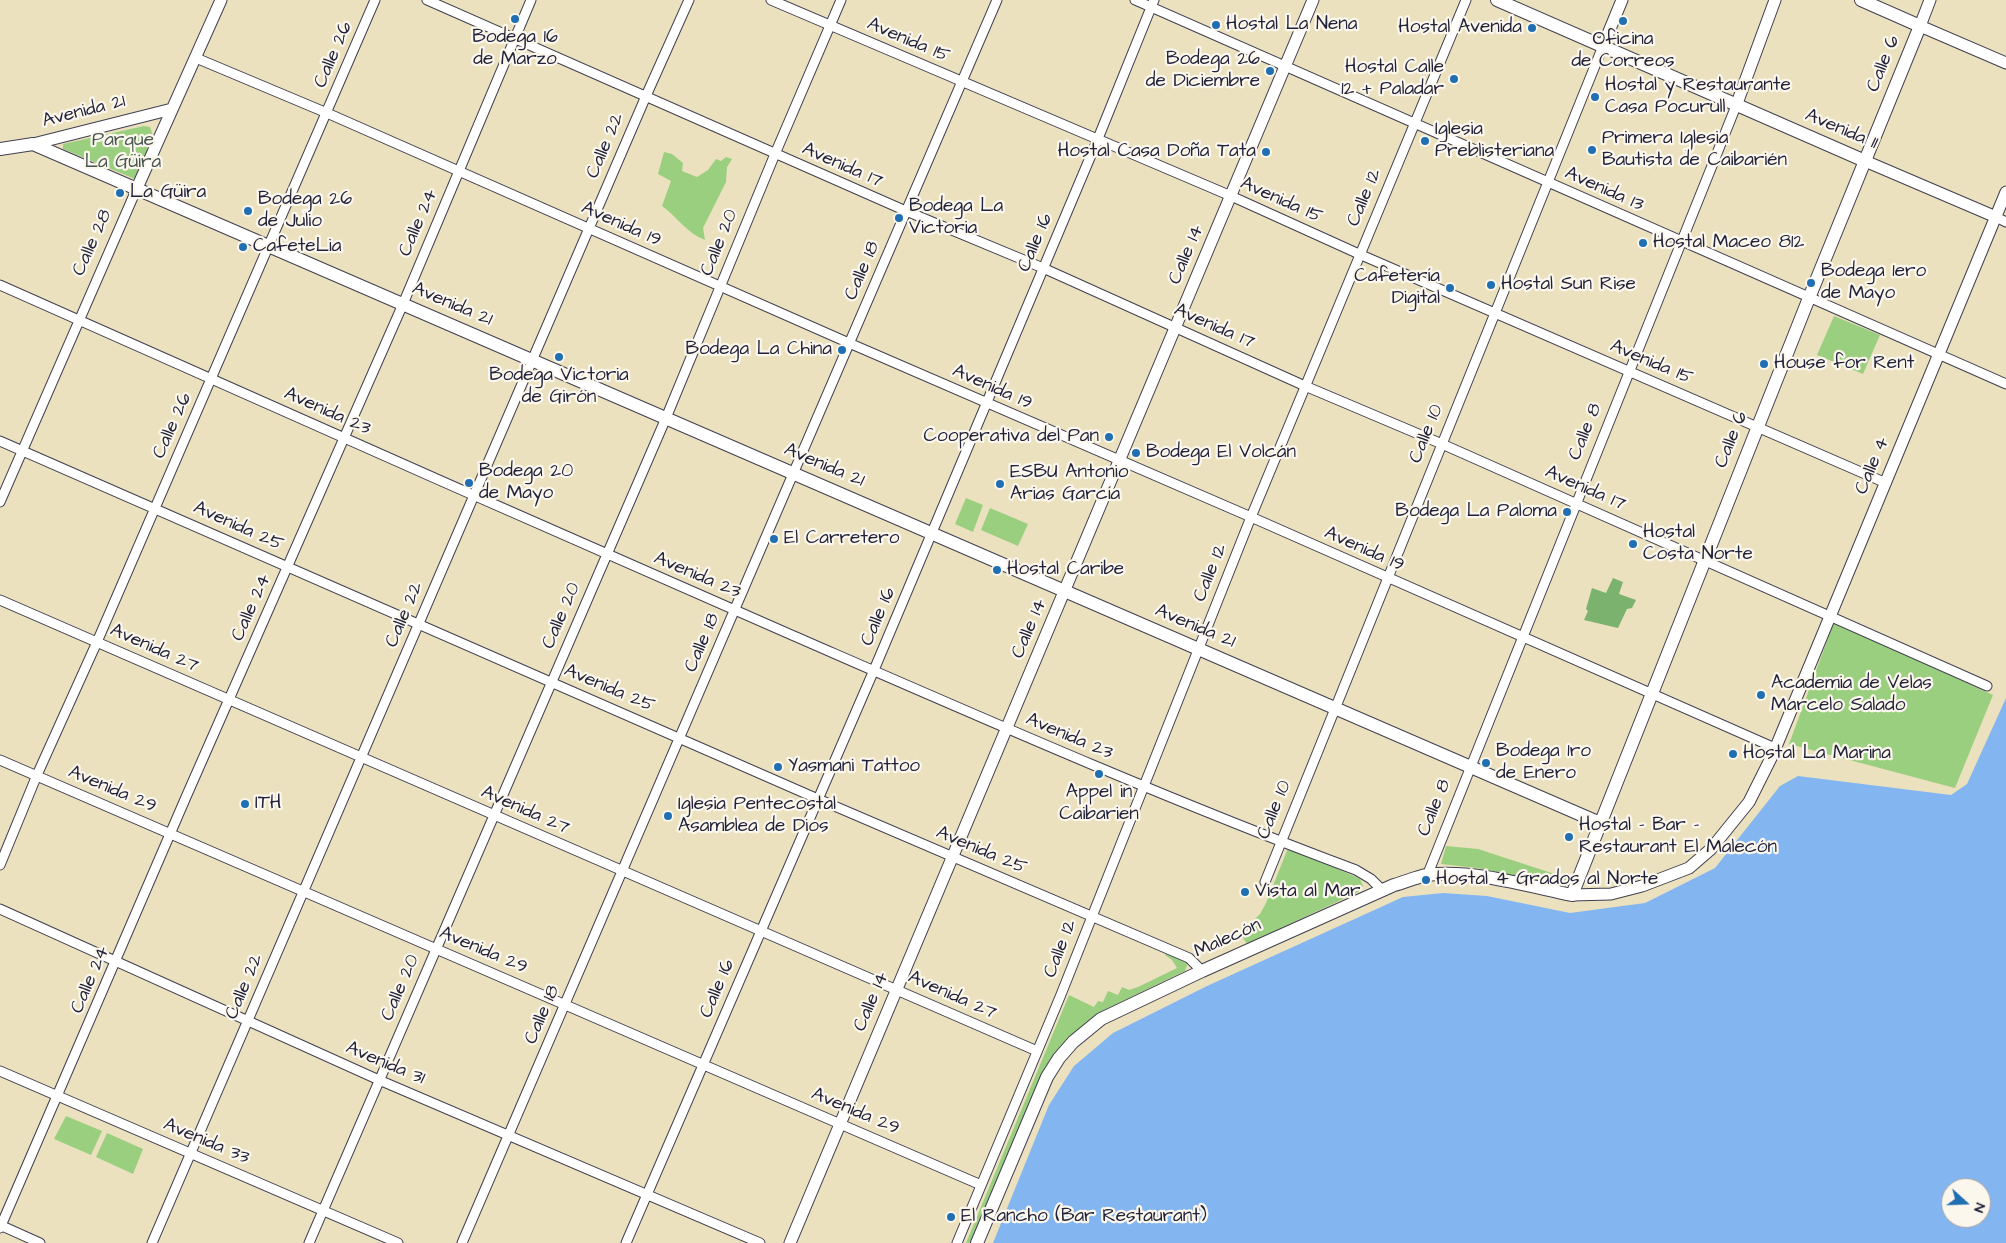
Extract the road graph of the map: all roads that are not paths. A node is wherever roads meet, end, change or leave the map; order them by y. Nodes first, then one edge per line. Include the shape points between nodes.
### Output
1 (221, 0) edge
2 (375, 0) edge
3 (426, 0) edge
4 (531, 0) edge
5 (688, 0) edge
6 (771, 0) edge
7 (841, 0) edge
8 (997, 0) edge
9 (1135, 0) edge
10 (1313, 0) edge
11 (1466, 0) edge
12 (1497, 0) edge
13 (1622, 0) edge
14 (1775, 0) edge
15 (1861, 0) edge
16 (1930, 0) edge
17 (1153, 3) edge
18 (830, 26) junction
19 (1920, 26) junction
20 (514, 39) junction
21 (1603, 46) junction
22 (196, 58) junction
23 (2006, 62) edge
24 (1286, 66) junction
25 (961, 82) junction
26 (646, 96) junction
27 (1736, 106) junction
28 (172, 109) junction
29 (327, 112) junction
30 (1414, 123) junction
31 (1097, 141) junction
32 (33, 144) junction
33 (0, 149) edge
34 (775, 154) junction
35 (1865, 161) junction
36 (459, 171) junction
37 (1547, 183) junction
38 (137, 188) junction
39 (2006, 192) edge
40 (1231, 196) junction
41 (906, 211) junction
42 (2001, 219) edge
43 (589, 229) junction
44 (1682, 242) junction
45 (268, 244) junction
46 (1359, 254) junction
47 (1043, 268) junction
48 (0, 285) edge
49 (720, 286) junction
50 (1809, 298) junction
51 (402, 304) junction
52 (1495, 313) junction
53 (79, 320) junction
54 (1176, 327) junction
55 (849, 343) junction
56 (1939, 354) junction
57 (533, 359) junction
58 (1629, 372) junction
59 (212, 379) junction
60 (2006, 384) edge
61 (1305, 386) junction
62 (986, 403) junction
63 (666, 418) junction
64 (1758, 427) junction
65 (344, 437) junction
66 (0, 441) edge
67 (1442, 444) junction
68 (22, 450) junction
69 (1119, 461) junction
70 (794, 472) junction
71 (1886, 483) junction
72 (474, 495) junction
73 (0, 502) edge
74 (1576, 504) junction
75 (155, 508) junction
76 (1251, 517) junction
77 (932, 533) junction
78 (607, 555) junction
79 (1705, 560) junction
80 (288, 567) junction
81 (1388, 578) junction
82 (1064, 590) junction
83 (0, 600) edge
84 (735, 610) junction
85 (1830, 616) junction
86 (419, 623) junction
87 (1523, 637) junction
88 (97, 642) junction
89 (1198, 649) junction
90 (874, 670) junction
91 (552, 682) junction
92 (1987, 686) dead end
93 (1652, 694) junction
94 (229, 699) junction
95 (1335, 708) junction
96 (1007, 728) junction
97 (680, 737) junction
98 (1774, 751) junction
99 (362, 757) junction
100 (0, 760) edge
101 (1471, 766) junction
102 (37, 776) junction
103 (1143, 786) junction
104 (818, 799) junction
105 (494, 815) junction
106 (1600, 823) junction
107 (170, 833) junction
108 (1281, 842) junction
109 (952, 856) junction
110 (0, 865) edge
111 (622, 871) junction
112 (1427, 876) junction
113 (1264, 882) dead end
114 (304, 891) junction
115 (1383, 891) junction
116 (1572, 895) junction
117 (0, 910) edge
118 (1091, 916) junction
119 (760, 931) junction
120 (436, 948) junction
121 (116, 961) junction
122 (1202, 971) junction
123 (896, 990) junction
124 (565, 1004) junction
125 (248, 1021) junction
126 (1037, 1051) junction
127 (704, 1065) junction
128 (0, 1071) edge
129 (379, 1080) junction
130 (58, 1096) junction
131 (840, 1124) junction
132 (509, 1134) junction
133 (191, 1154) junction
134 (981, 1185) junction
135 (647, 1195) junction
136 (323, 1210) junction
137 (0, 1226) edge
138 (40, 1243) edge
139 (152, 1243) edge
140 (308, 1243) edge
141 (398, 1243) edge
142 (462, 1243) edge
143 (626, 1243) edge
144 (760, 1243) edge
145 (790, 1243) edge
146 (957, 1243) edge
147 (977, 1243) edge

1 - 22 street, Calle 28
2 - 29 street, Calle 26
3 - 20 street, Avenida 17
4 - 20 street, Calle 24
5 - 26 street, Calle 22
6 - 18 street, Avenida 15
7 - 18 street, Calle 20
8 - 25 street, Calle 18
9 - 17 street, Avenida 13
10 - 24 street, Calle 14
11 - 30 street, Calle 12
12 - 21 main road, Avenida 11
13 - 21 street, Calle 10
14 - 27 street, Calle 8
15 - 19 main road
16 - 19 street, Calle 6
17 - 24 street, Avenida 13
17 - 31 street, Calle 16
18 - 25 street, Avenida 15
18 - 34 street, Calle 20
19 - 23 street
19 - 35 main road, Calle 6
20 - 26 street, Avenida 17
20 - 36 street, Calle 24
21 - 27 main road, Avenida 11
21 - 37 street, Calle 10
22 - 28 street, Calle 28
22 - 29 street, Avenida 19
24 - 30 street, Avenida 13
24 - 40 street, Calle 14
25 - 31 street, Avenida 15
25 - 41 street, Calle 18
26 - 34 street, Avenida 17
26 - 43 street, Calle 22
27 - 35 main road, Avenida 11
27 - 44 street, Calle 8
28 - 32 street, Avenida 21
28 - 38 street, Calle 28
29 - 36 street, Avenida 19
29 - 45 street, Calle 26
30 - 37 street, Avenida 13
30 - 46 street, Calle 12
31 - 40 street, Avenida 15
31 - 47 street, Calle 16
32 - 33 main road, Avenida 21
32 - 38 main road, Avenida 21
34 - 41 street, Avenida 17
34 - 49 street, Calle 20
35 - 42 street, Avenida 11
35 - 50 main road, Calle 6
36 - 43 street, Avenida 19
36 - 51 street, Calle 24
37 - 44 street, Avenida 13
37 - 52 street, Calle 10
38 - 45 main road, Avenida 21
38 - 53 street, Calle 28
39 - 42 street, Calle 4
40 - 46 street, Avenida 15
40 - 54 street, Calle 14
41 - 47 street, Avenida 17
41 - 55 street, Calle 18
42 - 56 street, Calle 4
43 - 49 street, Avenida 19
43 - 57 street, Calle 22
44 - 50 street, Avenida 13
44 - 58 street, Calle 8
45 - 51 main road, Avenida 21
45 - 59 street, Calle 26
46 - 52 street, Avenida 15
46 - 61 street, Calle 12
47 - 54 street, Avenida 17
47 - 62 street, Calle 16
48 - 53 street, Avenida 23
49 - 55 street, Avenida 19
49 - 63 street, Calle 20
50 - 56 street, Avenida 13
50 - 64 main road, Calle 6
51 - 57 main road, Avenida 21
51 - 65 street, Calle 24
52 - 58 street, Avenida 15
52 - 67 street, Calle 10
53 - 59 street, Avenida 23
53 - 68 street, Calle 28
54 - 61 street, Avenida 17
54 - 69 street, Calle 14
55 - 62 street, Avenida 19
55 - 70 street, Calle 18
56 - 60 street, Avenida 13
56 - 71 street, Calle 4
57 - 63 main road, Avenida 21
57 - 72 street, Calle 22
58 - 64 street, Avenida 15
58 - 74 street, Calle 8
59 - 65 street, Avenida 23
59 - 75 street, Calle 26
61 - 67 street, Avenida 17
61 - 76 street, Calle 12
62 - 69 street, Avenida 19
62 - 77 street, Calle 16
63 - 70 main road, Avenida 21
63 - 78 street, Calle 20
64 - 71 street, Avenida 15
64 - 79 main road, Calle 6
65 - 72 street, Avenida 23
65 - 80 street, Calle 24
66 - 68 street, Avenida 25
67 - 74 street, Avenida 17
67 - 81 street, Calle 10
68 - 73 street, Calle 28
68 - 75 street, Avenida 25
69 - 76 street, Avenida 19
69 - 82 street, Calle 14
70 - 77 main road, Avenida 21
70 - 84 street, Calle 18
71 - 85 street, Calle 4
72 - 78 street, Avenida 23
72 - 86 street, Calle 22
74 - 79 street, Avenida 17
74 - 87 street, Calle 8
75 - 80 street, Avenida 25
75 - 88 street, Calle 26
76 - 81 street, Avenida 19
76 - 89 street, Calle 12
77 - 82 main road, Avenida 21
77 - 90 street, Calle 16
78 - 84 street, Avenida 23
78 - 91 street, Calle 20
79 - 85 street, Avenida 17
79 - 93 main road, Calle 6
80 - 86 street, Avenida 25
80 - 94 street, Calle 24
81 - 87 street, Avenida 19
81 - 95 street, Calle 10
82 - 89 main road, Avenida 21
82 - 96 street, Calle 14
83 - 88 street, Avenida 27
84 - 90 street, Avenida 23
84 - 97 street, Calle 18
85 - 92 street, Avenida 17
85 - 98 street, Calle 4
86 - 91 street, Avenida 25
86 - 99 street, Calle 22
87 - 93 street, Avenida 19
87 - 101 street, Calle 8
88 - 94 street, Avenida 27
88 - 102 street, Calle 26
89 - 95 main road, Avenida 21
89 - 103 street, Calle 12
90 - 96 street, Avenida 23
90 - 104 street, Calle 16
91 - 97 street, Avenida 25
91 - 105 street, Calle 20
93 - 98 street, Avenida 19
93 - 106 main road, Calle 6
94 - 99 street, Avenida 27
94 - 107 street, Calle 24
95 - 101 main road, Avenida 21
95 - 108 street, Calle 10
96 - 103 street, Avenida 23
96 - 109 street, Calle 14
97 - 104 street, Avenida 25
97 - 111 street, Calle 18
98 - 116 street, Malecón via 1749,802 1712,849 1689,868 1612,894
99 - 105 street, Avenida 27
99 - 114 street, Calle 22
100 - 102 street, Avenida 29
101 - 106 main road, Avenida 21
101 - 112 street, Calle 8
102 - 107 street, Avenida 29
102 - 110 street, Calle 26
103 - 108 street, Avenida 23
103 - 118 street, Calle 12
104 - 109 street, Avenida 25
104 - 119 street, Calle 16
105 - 111 street, Avenida 27
105 - 120 street, Calle 20
106 - 116 main road, Calle 6
107 - 114 street, Avenida 29
107 - 121 street, Calle 24
108 - 113 street, Calle 10
108 - 115 street, Avenida 23 via 1356,870
109 - 118 street, Avenida 25
109 - 123 street, Calle 14
111 - 119 street, Avenida 27
111 - 124 street, Calle 18
112 - 115 main road, Malecón
112 - 116 main road, Malecón via 1452,874 1495,879
114 - 120 street, Avenida 29
114 - 125 street, Calle 22
115 - 122 main road, Malecón
117 - 121 street, Avenida 31
118 - 122 street, Avenida 25 via 1190,958
118 - 126 street, Calle 12
119 - 123 street, Avenida 27
119 - 127 street, Calle 16
120 - 124 street, Avenida 29
120 - 129 street, Calle 20
121 - 125 street, Avenida 31
121 - 130 street, Calle 24
122 - 147 main road, Malecón via 1102,1019 1059,1058 1037,1098
123 - 126 street, Avenida 27
123 - 131 street, Calle 14
124 - 127 street, Avenida 29
124 - 132 street, Calle 18
125 - 129 street, Avenida 31
125 - 133 street, Calle 22
126 - 134 street, Calle 12
127 - 131 street, Avenida 29
127 - 135 street, Calle 16
128 - 130 street, Avenida 33
129 - 132 street, Avenida 31
129 - 136 street, Calle 20
130 - 133 street, Avenida 33
130 - 137 street, Calle 24
131 - 134 street, Avenida 29
131 - 145 street, Calle 14
132 - 135 street, Avenida 31
132 - 142 street, Calle 18
133 - 136 street, Avenida 33
133 - 139 street, Calle 22
134 - 146 street, Calle 12
135 - 143 street, Calle 16
135 - 144 street, Avenida 31
136 - 140 street, Calle 20
136 - 141 street, Avenida 33
137 - 138 street

